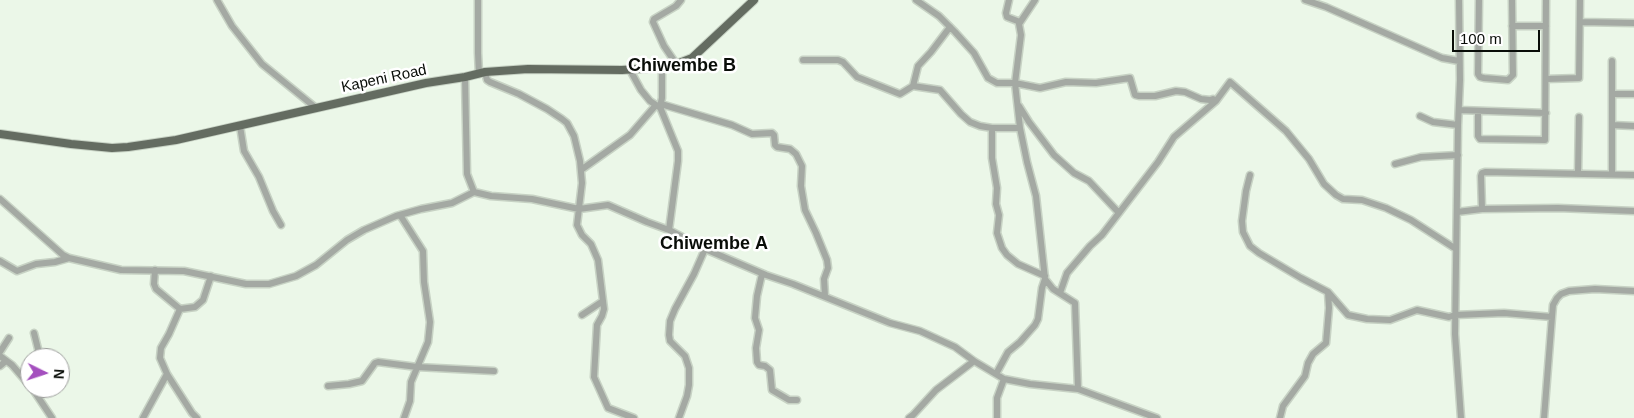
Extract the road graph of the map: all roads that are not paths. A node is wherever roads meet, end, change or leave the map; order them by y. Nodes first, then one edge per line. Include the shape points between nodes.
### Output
1 (217, 0) edge
2 (478, 0) edge
3 (681, 0) edge
4 (754, 0) edge
5 (916, 0) edge
6 (1009, 0) edge
7 (1035, 0) edge
8 (1305, 0) edge
9 (1459, 0) edge
10 (1479, 0) edge
11 (1512, 0) edge
12 (1546, 0) edge
13 (1580, 0) edge
14 (1020, 22) junction
15 (1581, 22) junction
16 (1634, 23) edge
17 (1512, 26) junction
18 (1546, 26) junction
19 (950, 27) junction
20 (803, 60) dead end
21 (1460, 61) junction
22 (1612, 61) dead end
23 (677, 65) junction
24 (662, 68) junction
25 (630, 70) junction
26 (482, 73) junction
27 (466, 77) junction
28 (1546, 79) junction
29 (1015, 83) junction
30 (913, 86) junction
31 (1612, 94) junction
32 (1634, 94) edge
33 (1016, 98) junction
34 (1216, 101) junction
35 (659, 105) junction
36 (316, 108) junction
37 (1459, 110) junction
38 (1478, 111) junction
39 (1546, 113) junction
40 (1420, 116) dead end
41 (1579, 117) dead end
42 (1458, 125) junction
43 (240, 126) junction
44 (1612, 126) junction
45 (1634, 126) edge
46 (992, 128) junction
47 (1020, 128) junction
48 (0, 134) edge
49 (1458, 155) junction
50 (1395, 164) dead end
51 (581, 170) junction
52 (1578, 174) junction
53 (1612, 174) junction
54 (1250, 175) dead end
55 (1634, 176) edge
56 (474, 192) junction
57 (0, 199) edge
58 (579, 208) junction
59 (1482, 209) junction
60 (1634, 211) edge
61 (1457, 212) junction
62 (1119, 213) junction
63 (400, 215) junction
64 (281, 225) dead end
65 (669, 230) junction
66 (704, 249) junction
67 (1456, 249) junction
68 (69, 258) junction
69 (0, 261) edge
70 (155, 270) junction
71 (762, 274) junction
72 (211, 276) junction
73 (1045, 277) junction
74 (1634, 291) edge
75 (1328, 292) junction
76 (1060, 293) junction
77 (825, 296) junction
78 (603, 300) junction
79 (180, 309) junction
80 (582, 315) dead end
81 (1455, 315) junction
82 (1552, 317) junction
83 (34, 333) dead end
84 (9, 338) dead end
85 (38, 348) edge
86 (0, 354) edge
87 (6, 361) junction
88 (974, 361) junction
89 (0, 366) edge
90 (417, 367) junction
91 (494, 371) dead end
92 (167, 374) junction
93 (996, 374) junction
94 (20, 376) edge
95 (1004, 378) junction
96 (328, 386) dead end
97 (1078, 389) junction
98 (39, 398) edge
99 (797, 400) dead end
100 (52, 418) edge
101 (143, 418) edge
102 (197, 418) edge
103 (404, 418) edge
104 (634, 418) edge
105 (679, 418) edge
106 (909, 418) edge
107 (997, 418) edge
108 (1157, 418) edge
109 (1280, 418) edge
110 (1461, 418) edge
111 (1544, 418) edge

1 - 36 street via 235,30 262,64
2 - 26 street via 478,53
3 - 23 street via 653,22
4 - 23 main road, Kapeni Road via 692,58
5 - 19 street
6 - 14 street via 1007,16
7 - 14 street
8 - 21 street via 1442,58
9 - 21 street
10 - 17 street via 1480,77 1512,78
11 - 17 street
12 - 18 street
13 - 15 street
14 - 29 street
15 - 16 street
15 - 28 street via 1579,78
17 - 18 street
18 - 28 street
19 - 29 street via 974,53 990,80
19 - 30 street via 918,66
20 - 30 street via 838,60 857,77 896,94
21 - 37 street
22 - 31 street
23 - 24 main road, Kapeni Road
24 - 25 main road, Kapeni Road
24 - 35 street
25 - 26 main road, Kapeni Road via 528,69
25 - 35 street via 640,90
26 - 27 main road, Kapeni Road
26 - 51 street via 490,82 519,94 567,123 574,136
27 - 36 main road, Kapeni Road
27 - 56 street via 466,174
28 - 39 street
29 - 33 street
29 - 34 street via 1040,88 1066,82 1096,83 1130,78 1135,95 1185,92
30 - 46 street via 940,90 970,122
31 - 32 street
31 - 44 street
33 - 47 street
33 - 62 street via 1054,155 1088,181
34 - 62 street via 1174,137
34 - 67 street via 1232,83 1286,131 1324,184 1336,195 1386,208
35 - 51 street via 630,135
35 - 65 street via 678,151
35 - 77 street via 732,125 752,134 772,134 777,147 790,149 796,154 802,166 800,186 804,210 827,260
36 - 43 main road, Kapeni Road
37 - 38 street
37 - 42 street
38 - 39 street
38 - 39 street via 1478,136 1483,140 1545,140
40 - 42 street via 1433,122
41 - 52 street
42 - 49 street
43 - 48 main road, Kapeni Road via 176,140 112,148
43 - 64 street via 244,151
44 - 45 street
44 - 53 street
46 - 47 street
46 - 73 street via 999,214 997,230 1002,248 1018,264
47 - 73 street via 1036,196
49 - 50 street via 1421,157
49 - 61 street
51 - 58 street
52 - 53 street
52 - 59 street via 1482,173
53 - 55 street
54 - 75 street via 1242,221 1250,246
56 - 58 street
56 - 63 street via 452,203
57 - 68 street
58 - 65 street via 608,205
58 - 78 street via 577,225 595,251
59 - 60 street
59 - 61 street
61 - 67 street
62 - 76 street via 1067,272
63 - 72 street via 346,240 316,265 296,276 269,284 246,284
63 - 90 street via 424,255 430,332
65 - 66 street
66 - 71 street
66 - 105 street via 670,321 669,338 685,356 689,368 687,396
67 - 81 street
68 - 69 street via 17,270
68 - 70 street via 121,270
70 - 72 street
70 - 79 street via 156,289
71 - 77 street
71 - 99 street via 755,318 759,330 757,362 770,370 772,390 789,400
72 - 79 street via 204,300 195,307
73 - 76 street via 1048,285
73 - 93 street via 1035,325 1008,352
74 - 82 street via 1569,291 1557,298
75 - 81 street via 1353,317 1390,320 1417,310 1449,317
75 - 109 street via 1326,343 1313,354 1306,376 1283,406
76 - 97 street via 1075,306
77 - 88 street via 890,323 920,331 955,347
78 - 80 street
78 - 104 street via 604,312 597,325 594,377 608,408
79 - 92 street via 160,352
81 - 82 street via 1504,313
81 - 110 street
82 - 111 street
83 - 85 street
84 - 86 street
86 - 87 street
87 - 89 street
87 - 94 street
88 - 93 street
88 - 106 street via 936,390
90 - 91 street
90 - 96 street via 378,362 362,381
90 - 103 street
92 - 101 street
92 - 102 street
93 - 95 street
95 - 97 street
95 - 107 street via 997,398
97 - 108 street
98 - 100 street

